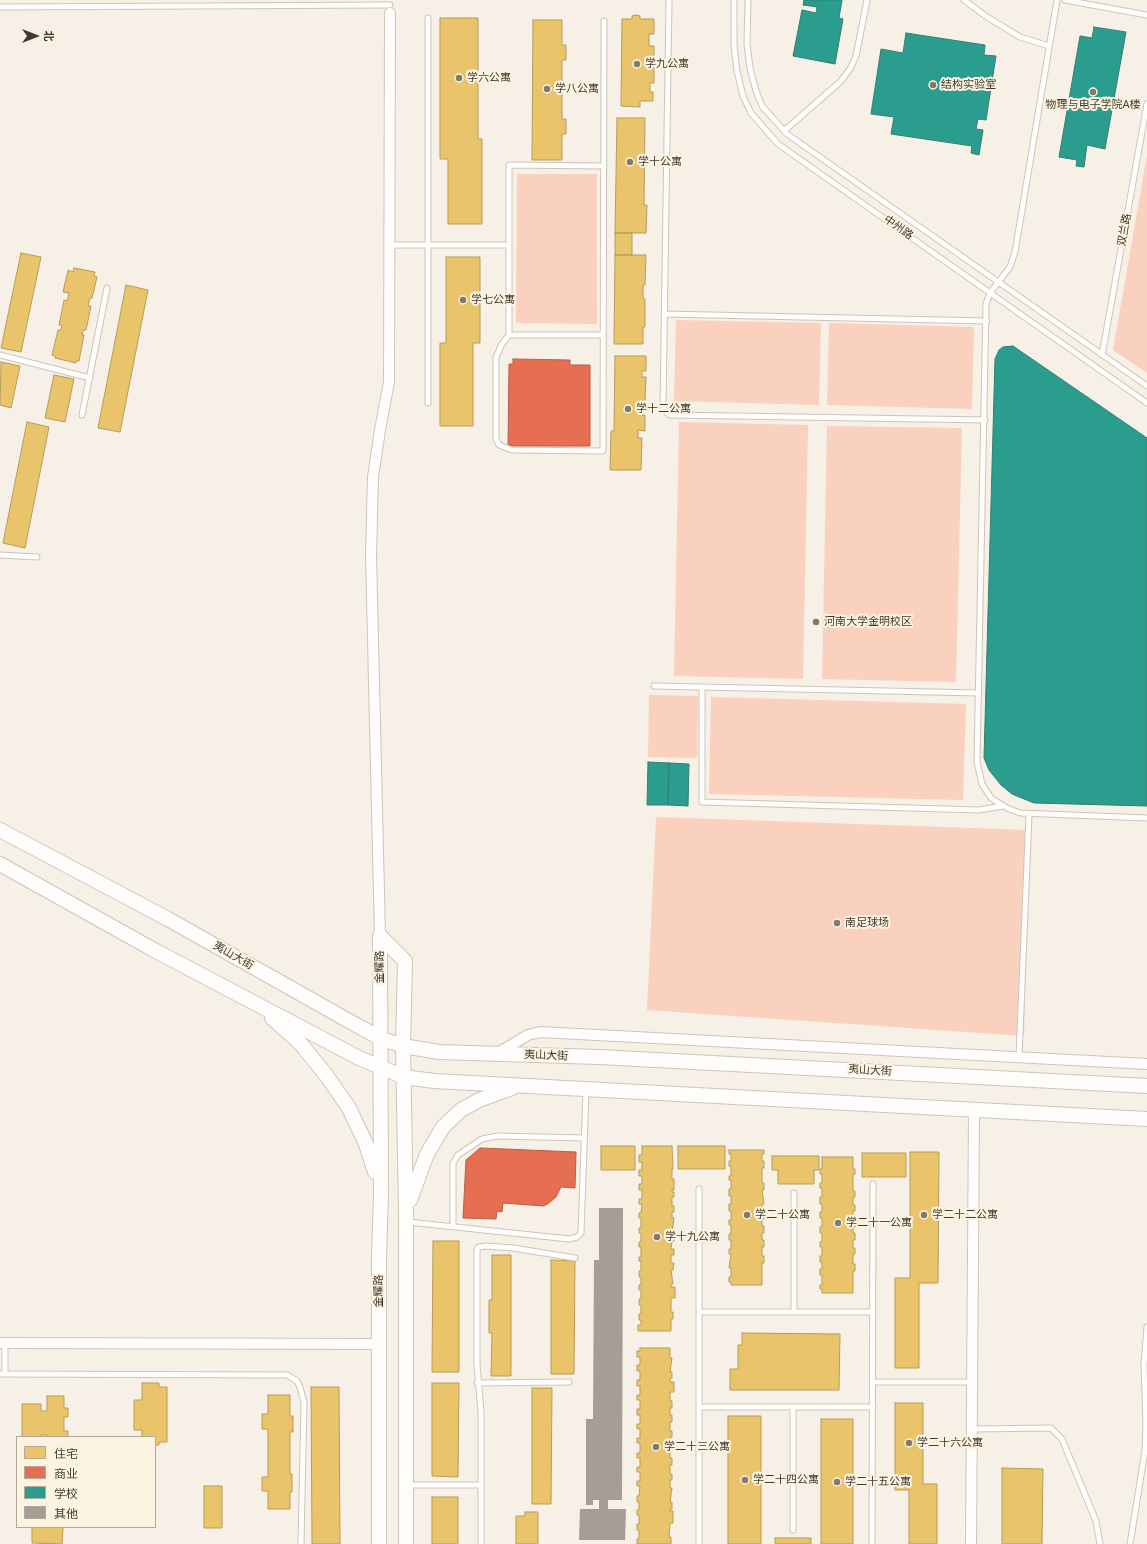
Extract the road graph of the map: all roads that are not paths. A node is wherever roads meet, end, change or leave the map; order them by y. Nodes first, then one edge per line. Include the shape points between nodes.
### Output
1 (669, 0) edge
2 (734, 0) edge
3 (748, 0) edge
4 (867, 0) edge
5 (964, 0) edge
6 (1057, 0) edge
7 (1065, 0) edge
8 (194, 3) edge
9 (0, 6) edge
10 (390, 6) edge
11 (1147, 15) edge
12 (428, 18) dead end
13 (604, 22) dead end
14 (1049, 46) junction
15 (1147, 104) edge
16 (784, 131) junction
17 (604, 166) junction
18 (390, 245) junction
19 (428, 245) junction
20 (509, 245) junction
21 (999, 282) junction
22 (107, 288) dead end
23 (990, 293) junction
24 (665, 314) junction
25 (986, 321) junction
26 (509, 334) junction
27 (603, 335) junction
28 (0, 355) edge
29 (1102, 355) junction
30 (90, 378) junction
31 (1147, 386) edge
32 (428, 403) dead end
33 (1147, 403) edge
34 (82, 415) dead end
35 (985, 420) junction
36 (0, 555) edge
37 (37, 557) dead end
38 (654, 686) dead end
39 (702, 687) junction
40 (979, 694) junction
41 (1003, 806) junction
42 (1029, 814) junction
43 (1147, 818) edge
44 (0, 830) edge
45 (0, 864) edge
46 (380, 936) junction
47 (256, 1004) junction
48 (380, 1038) junction
49 (403, 1046) junction
50 (496, 1054) junction
51 (1019, 1057) junction
52 (1147, 1064) edge
53 (379, 1067) junction
54 (404, 1078) junction
55 (519, 1086) junction
56 (1147, 1086) edge
57 (586, 1090) junction
58 (974, 1110) junction
59 (1147, 1119) edge
60 (584, 1138) junction
61 (873, 1184) dead end
62 (699, 1190) dead end
63 (380, 1194) junction
64 (794, 1194) dead end
65 (406, 1218) junction
66 (453, 1226) junction
67 (575, 1258) dead end
68 (699, 1312) junction
69 (794, 1312) junction
70 (873, 1312) junction
71 (1147, 1328) edge
72 (2, 1343) edge
73 (379, 1344) junction
74 (2, 1374) edge
75 (568, 1382) dead end
76 (873, 1382) junction
77 (972, 1382) junction
78 (477, 1383) junction
79 (699, 1407) junction
80 (793, 1407) junction
81 (873, 1407) junction
82 (972, 1429) junction
83 (406, 1485) junction
84 (480, 1485) junction
85 (793, 1530) dead end
86 (301, 1544) edge
87 (379, 1544) edge
88 (406, 1544) edge
89 (481, 1544) edge
90 (699, 1544) edge
91 (872, 1544) edge
92 (971, 1544) edge
93 (1100, 1544) edge
94 (1130, 1544) edge

1 - 24 lane
2 - 23 lane, 中州路 via 734,45 743,96 751,113 778,144
3 - 16 lane, 中州路 via 750,68 756,91 762,106
4 - 16 lane via 856,56 850,70 840,82
5 - 14 lane via 1020,37
6 - 14 lane
7 - 11 lane
8 - 9 lane
8 - 10 lane
10 - 18 street
12 - 19 lane
13 - 17 lane
14 - 21 lane via 1015,252 1010,267
15 - 29 lane, 双兰路
16 - 21 lane, 中州路
17 - 20 lane via 509,165
17 - 27 lane
18 - 19 lane
18 - 46 street via 389,382 373,477 371,555
19 - 20 lane
19 - 32 lane
20 - 26 lane
21 - 23 lane
21 - 29 lane, 中州路
22 - 30 lane
23 - 25 lane via 986,304
23 - 33 lane, 中州路
24 - 25 lane
24 - 35 lane via 663,407 670,415
25 - 35 lane
26 - 27 lane
26 - 27 lane via 496,357 496,439 499,445 512,450 603,450
28 - 30 lane
29 - 31 lane, 中州路
30 - 34 lane
35 - 40 lane
36 - 37 lane
38 - 39 lane
39 - 40 lane
39 - 41 lane via 702,802 979,810
40 - 41 lane via 977,762 980,777 991,798
41 - 42 lane
42 - 43 lane
42 - 51 lane
44 - 48 main road, 夷山大街 via 168,919
45 - 47 main road
46 - 48 main road, 金耀路
46 - 49 main road, 金耀路 via 405,961
47 - 53 main road
47 - 63 main road via 301,1044 349,1108 373,1162
48 - 49 main road, 夷山大街
48 - 53 main road, 金耀路
49 - 50 main road, 夷山大街 via 439,1052
49 - 54 main road, 金耀路
50 - 51 street via 528,1035 540,1032
50 - 56 main road, 夷山大街 via 599,1057
51 - 52 street
53 - 54 main road
53 - 63 main road, 金耀路
54 - 55 main road
54 - 65 main road, 金耀路
55 - 57 main road
55 - 65 main road via 479,1100 462,1110 443,1127 426,1154
57 - 58 main road
57 - 60 lane
58 - 59 main road
58 - 77 street
60 - 66 lane via 497,1136 482,1139 458,1155 453,1163
60 - 66 lane via 581,1233 577,1237 569,1239
61 - 70 lane
62 - 68 lane
63 - 73 main road, 金耀路
64 - 69 lane
65 - 66 lane
65 - 83 main road, 金耀路
67 - 78 lane via 513,1248 486,1246 476,1250
68 - 69 lane
68 - 79 lane
69 - 70 lane
70 - 76 lane
71 - 94 lane via 1144,1365 1145,1450
72 - 73 street
72 - 74 lane
73 - 87 main road, 金耀路
74 - 86 lane via 287,1375 297,1381 304,1403
75 - 78 lane
76 - 77 lane
76 - 81 lane
77 - 82 street
78 - 84 lane via 481,1412
79 - 80 lane
79 - 90 lane
80 - 81 lane
80 - 85 lane
81 - 91 lane
82 - 92 street
82 - 93 lane via 1051,1428 1062,1439 1096,1521
83 - 84 lane
83 - 88 main road, 金耀路
84 - 89 lane

